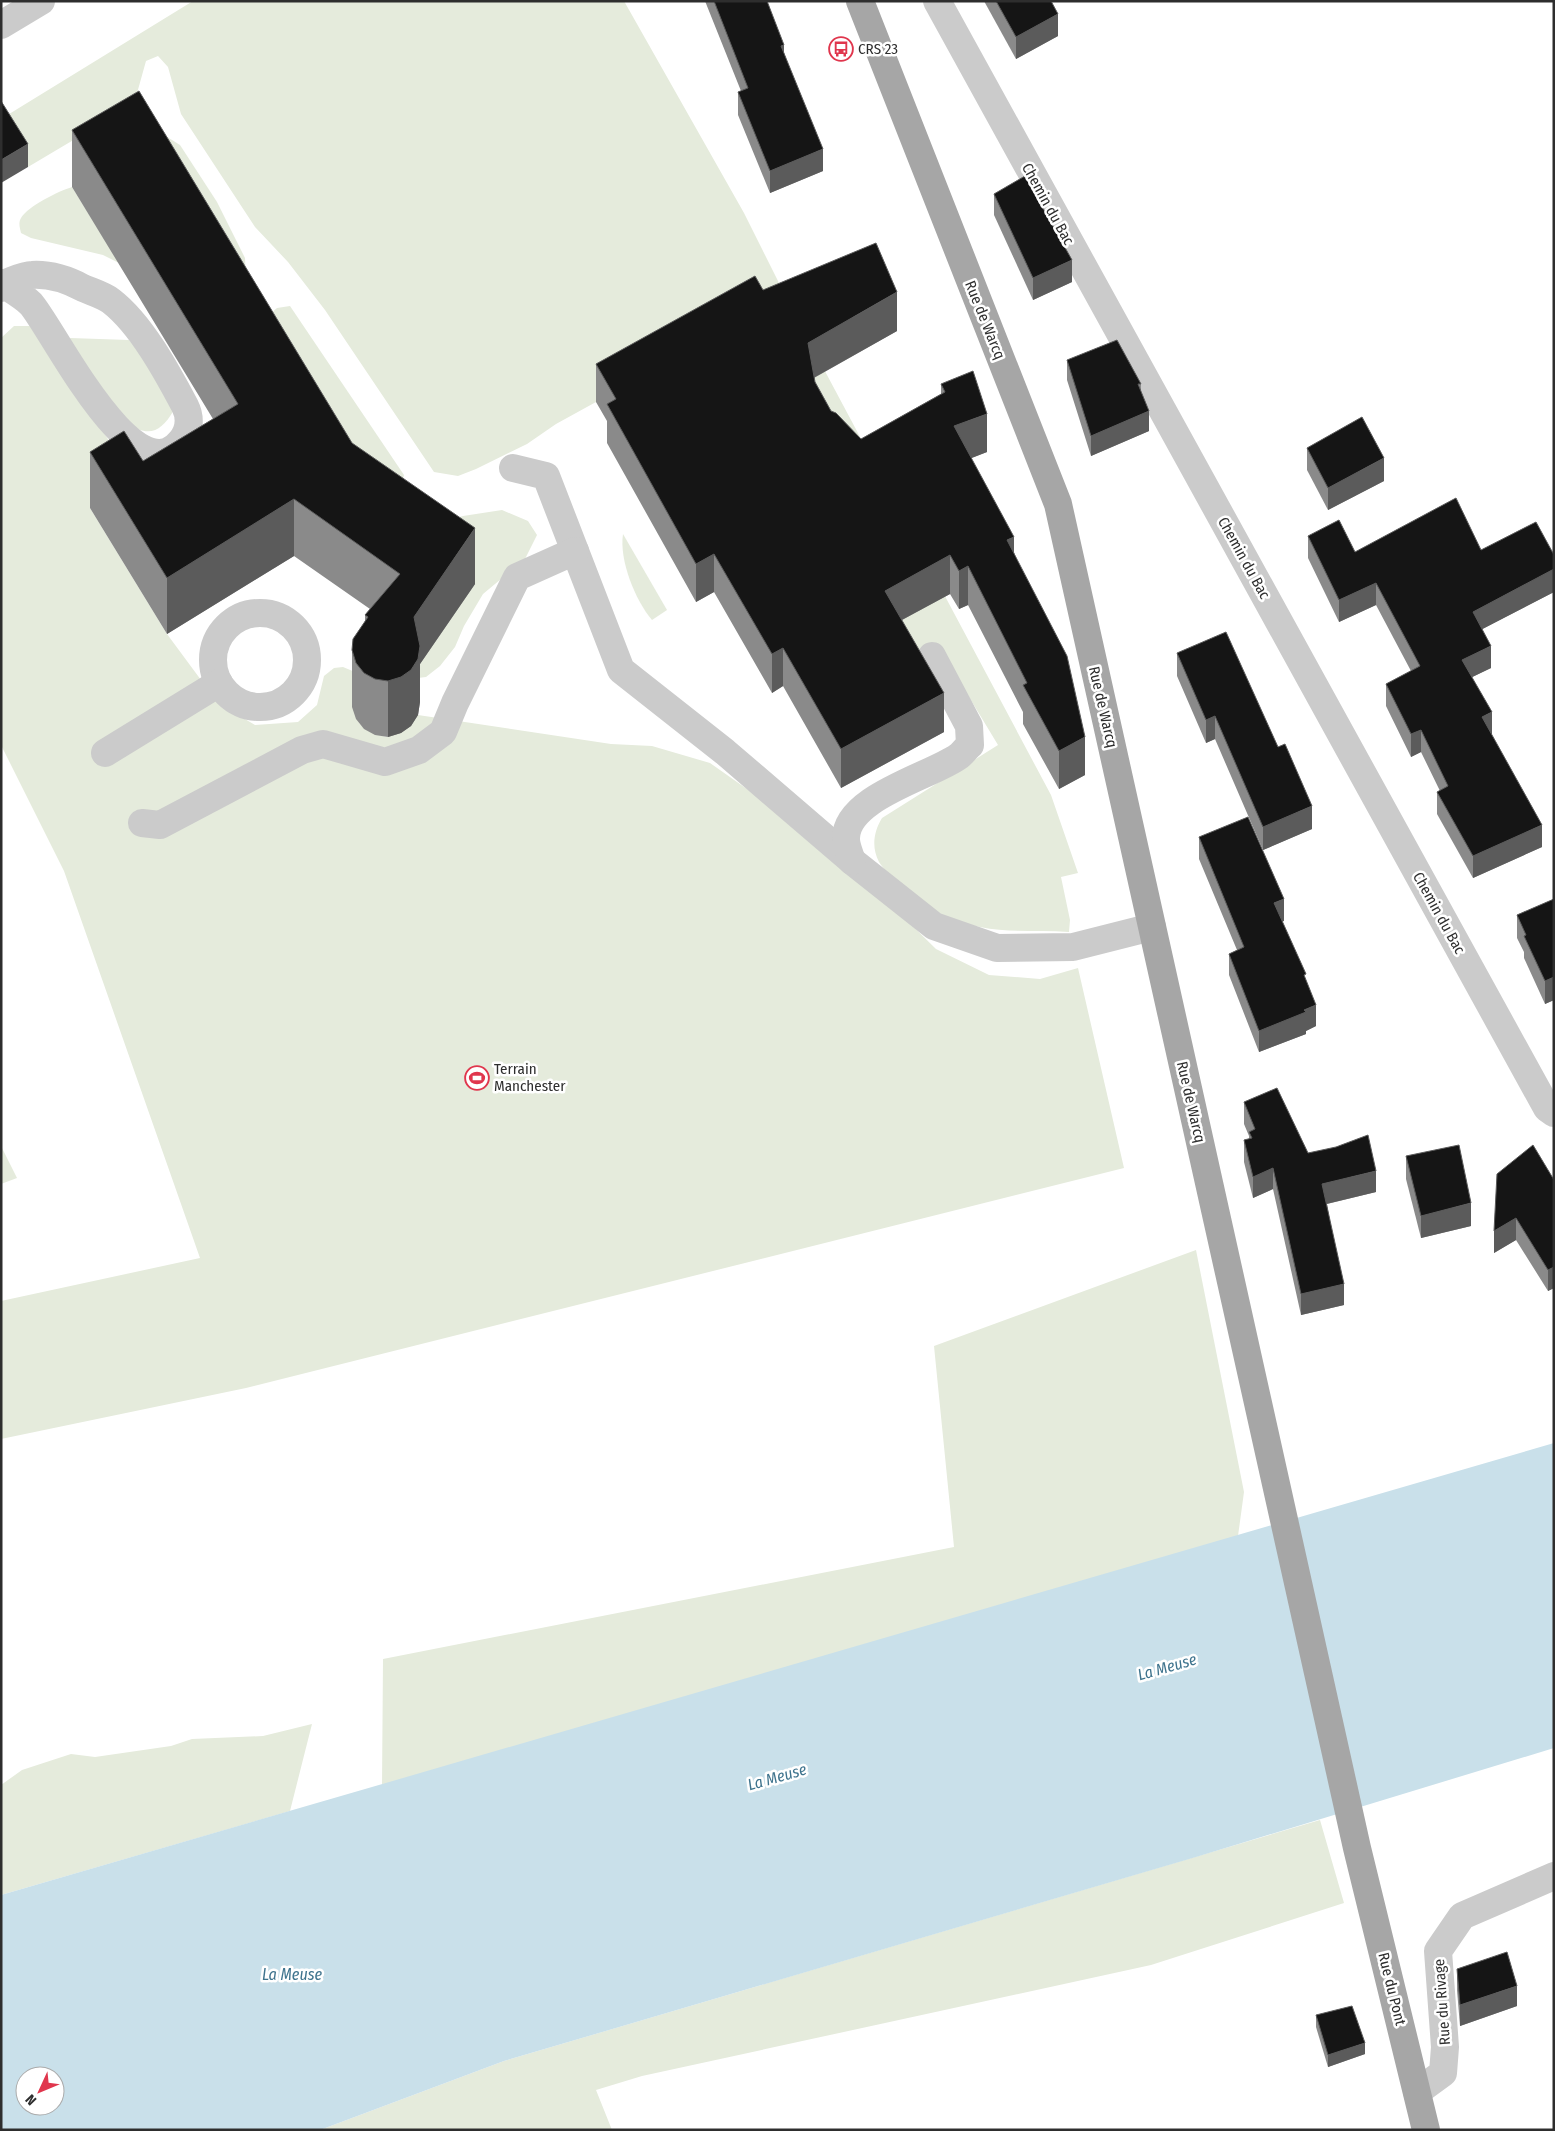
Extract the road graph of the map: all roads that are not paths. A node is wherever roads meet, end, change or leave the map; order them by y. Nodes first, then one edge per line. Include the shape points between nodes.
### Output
1 (41, 1) edge
2 (860, 1) edge
3 (937, 1) edge
4 (1, 25) edge
5 (2, 285) edge
6 (513, 468) dead end
7 (575, 551) junction
8 (932, 656) dead end
9 (219, 683) dead end
10 (105, 753) dead end
11 (142, 823) dead end
12 (852, 862) junction
13 (1152, 927) junction
14 (1554, 1113) edge
15 (1357, 1848) joint
16 (1554, 1876) edge
17 (1417, 2092) junction
18 (1426, 2130) edge

1 - 4 street
2 - 13 main road, Rue de Warcq via 1058,504
3 - 14 street, Chemin du Bac via 1547,1108
5 - 5 street via 31,275 56,278 109,300 124,313 162,363 189,413 185,436 177,446 167,452 155,453 131,441 100,408 31,304
6 - 7 street via 546,476
7 - 11 street via 517,577 443,732 419,750 385,762 323,744 302,750 160,825
7 - 12 street via 621,670 725,752
8 - 12 street via 969,726 970,745 959,756 870,802 851,821 846,839
9 - 10 street
12 - 13 street via 934,926 997,948 1073,947
13 - 15 main road, Rue de Warcq
15 - 17 main road, Rue du Pont
16 - 17 street, Rue du Rivage via 1462,1916 1438,1952 1446,2047 1442,2073
17 - 18 main road, Rue du Pont

